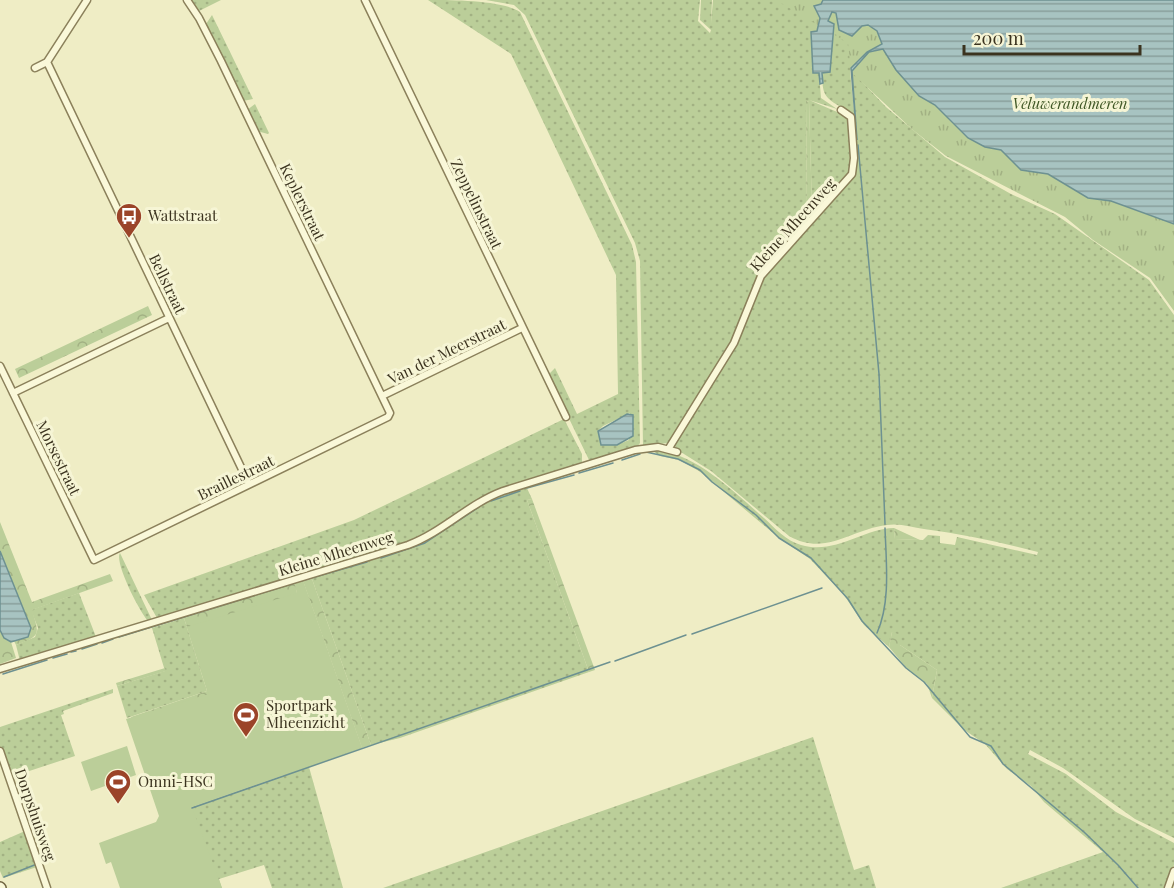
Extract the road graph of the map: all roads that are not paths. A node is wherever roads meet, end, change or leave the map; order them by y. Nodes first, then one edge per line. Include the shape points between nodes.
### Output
1 (87, 0) edge
2 (187, 0) edge
3 (365, 0) edge
4 (47, 62) junction
5 (35, 68) dead end
6 (841, 110) dead end
7 (170, 318) junction
8 (522, 328) junction
9 (0, 366) edge
10 (13, 393) junction
11 (382, 396) junction
12 (388, 417) joint
13 (566, 417) dead end
14 (669, 448) junction
15 (677, 452) dead end
16 (249, 484) junction
17 (94, 560) joint
18 (0, 669) edge
19 (0, 751) edge
20 (1174, 871) edge
21 (47, 888) edge
22 (1168, 888) edge

1 - 4 street
2 - 11 street, Keplerstraat via 221,61
3 - 8 street, Zeppelinstraat
4 - 5 street
4 - 7 street, Bellstraat
6 - 14 street, Kleine Mheenweg via 851,117 852,174 761,276 734,343
7 - 10 street
7 - 16 street, Bellstraat
8 - 11 street, Van der Meerstraat
8 - 13 street, Zeppelinstraat
9 - 10 street, Morsestraat
10 - 17 street, Morsestraat
11 - 12 street, Keplerstraat via 390,413
12 - 16 street, Braillestraat
14 - 15 street, Kleine Mheenweg
14 - 18 street, Kleine Mheenweg via 635,450 503,491 408,545
16 - 17 street, Braillestraat
19 - 21 street, Dorpshuisweg
20 - 22 street

